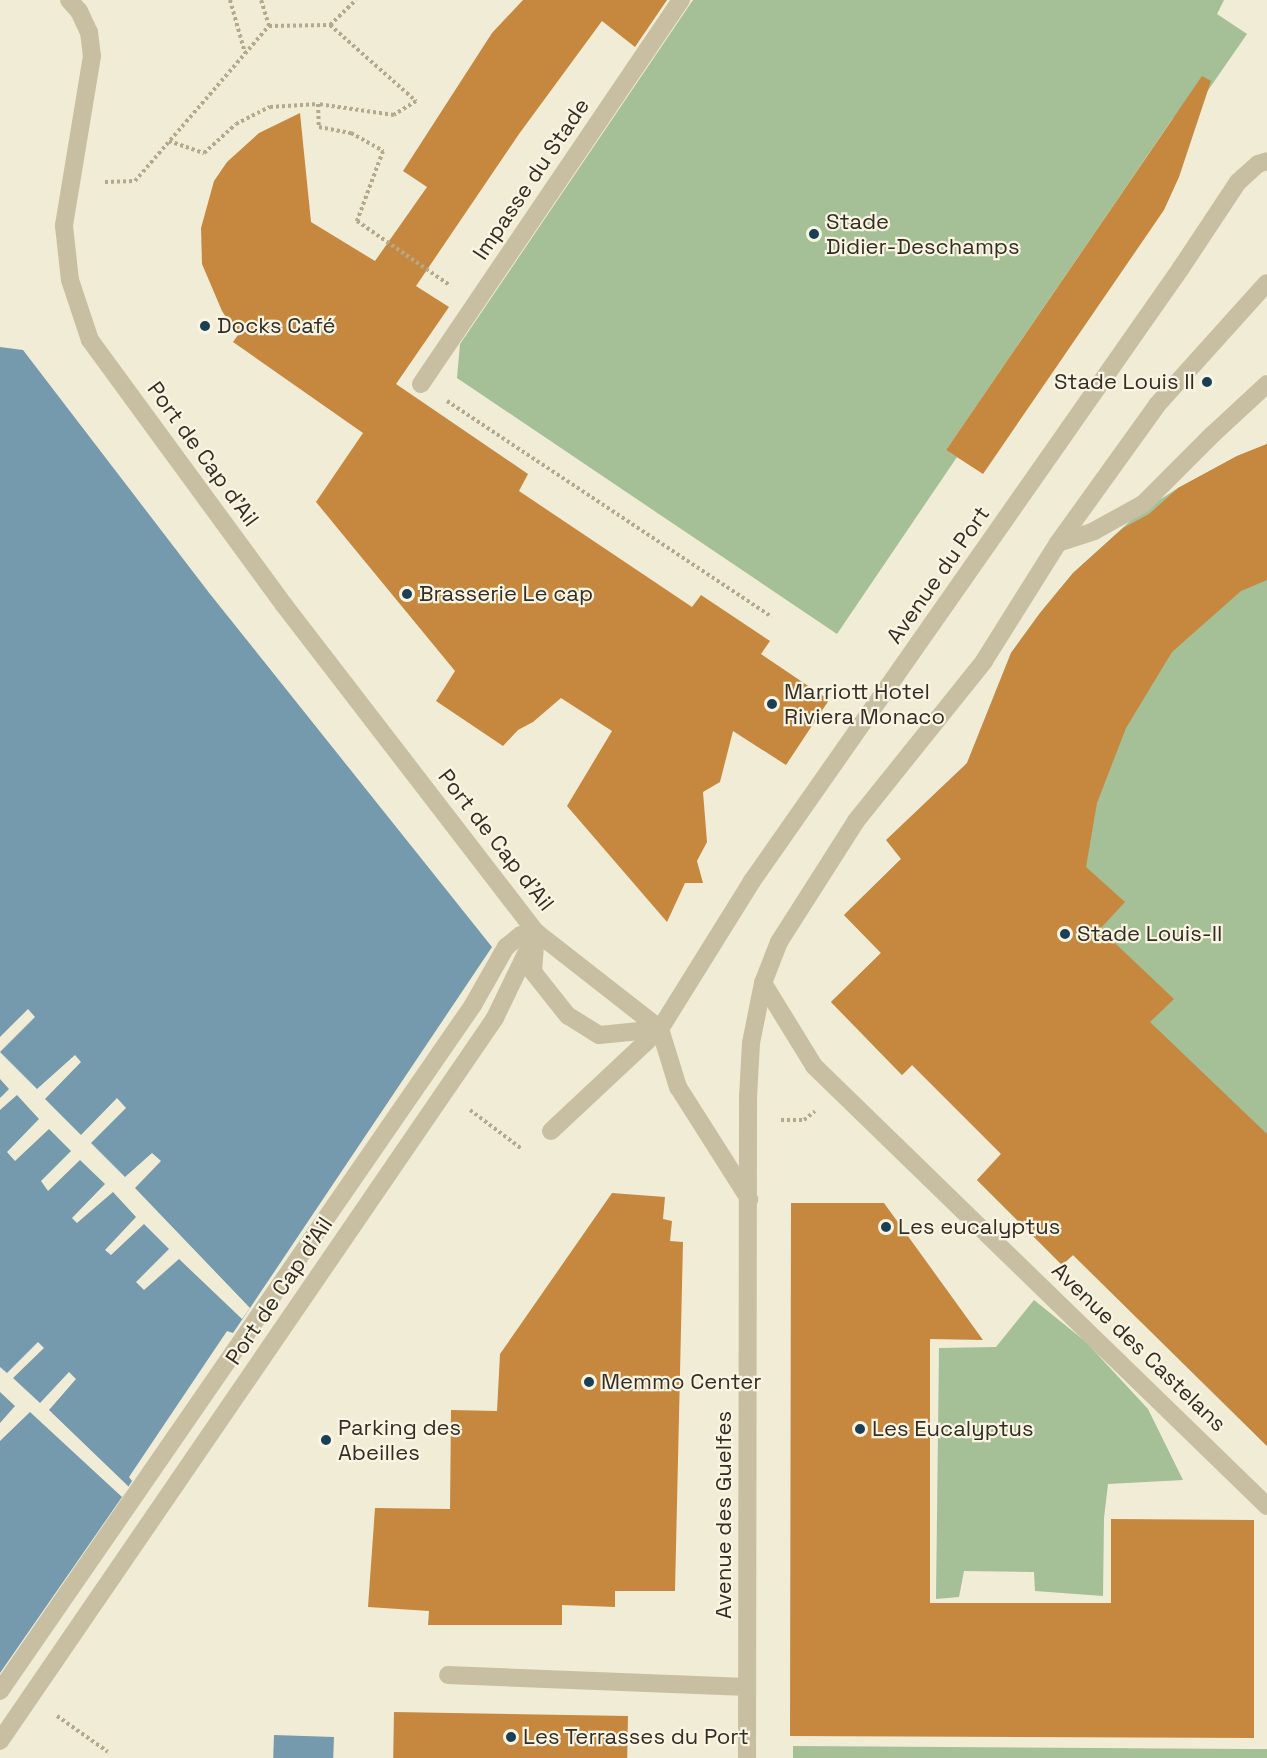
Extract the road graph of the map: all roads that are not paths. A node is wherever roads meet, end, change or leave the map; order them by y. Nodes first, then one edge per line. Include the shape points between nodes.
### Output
1 (69, 0) edge
2 (681, 0) edge
3 (1267, 161) edge
4 (1267, 283) edge
5 (421, 384) road end
6 (1267, 384) edge
7 (1058, 543) junction
8 (536, 932) junction
9 (763, 983) junction
10 (660, 1029) junction
11 (551, 1131) dead end
12 (750, 1201) junction
13 (1267, 1506) edge
14 (447, 1675) dead end
15 (747, 1687) junction
16 (0, 1691) edge
17 (0, 1741) edge
18 (747, 1758) edge

1 - 8 street, Port de Cap d'Ail via 89,32 92,56 64,226 70,280 90,340 284,605
2 - 5 street, Impasse du Stade
3 - 10 street, Avenue du Port via 1238,182 752,881
4 - 7 street via 1157,405
6 - 7 street via 1143,504 1094,531
7 - 9 street via 984,661 856,821 779,942
8 - 10 street
8 - 10 street via 533,972 568,1016 599,1035
8 - 16 street via 521,935 506,947 473,1005
8 - 17 street, Port de Cap d'Ail via 495,1018
9 - 12 street via 751,1043
9 - 13 street, Avenue des Castelans via 814,1066
10 - 11 street, Avenue du Port
10 - 12 street via 678,1087
12 - 15 street, Avenue des Guelfes
14 - 15 street
15 - 18 street, Avenue des Guelfes

